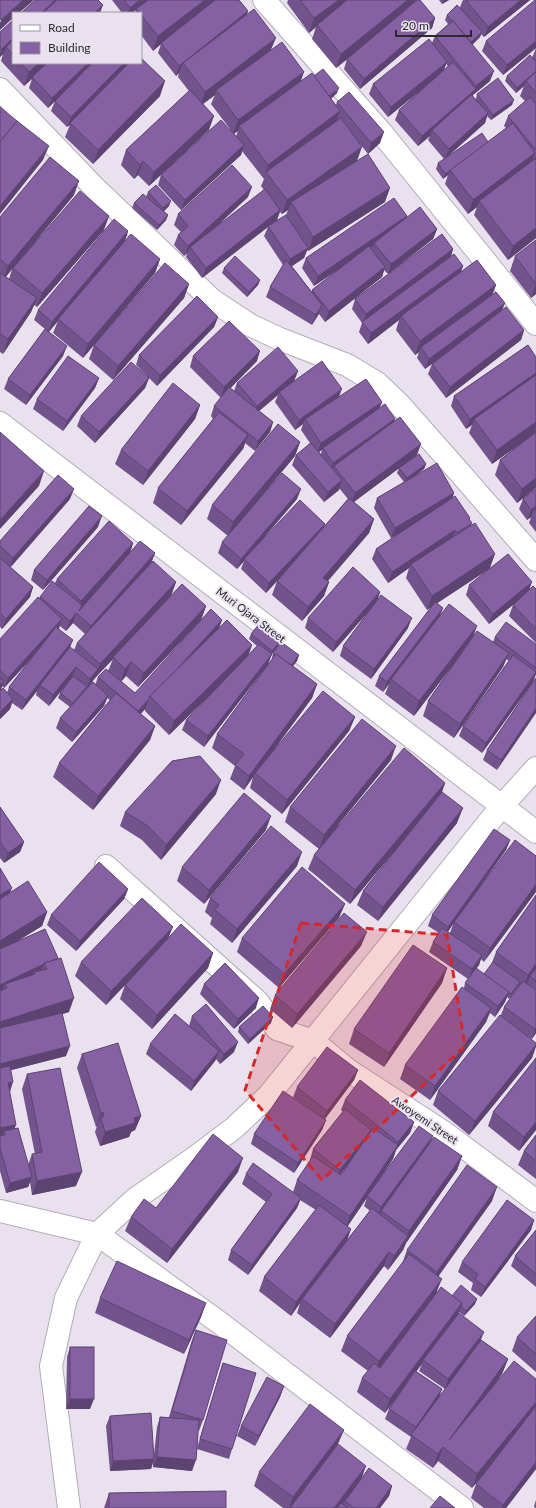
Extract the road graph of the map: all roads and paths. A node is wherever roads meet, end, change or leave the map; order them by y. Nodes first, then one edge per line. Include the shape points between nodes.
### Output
1 (264, 0) edge
2 (0, 89) edge
3 (536, 324) edge
4 (0, 423) edge
5 (536, 560) edge
6 (536, 768) edge
7 (501, 807) junction
8 (536, 832) edge
9 (106, 866) edge
10 (313, 1041) junction
11 (536, 1201) edge
12 (0, 1211) edge
13 (97, 1234) junction
14 (69, 1508) edge
15 (462, 1508) edge

1 - 3 street via 381,132
2 - 5 street via 95,188 212,300 250,325 347,365 377,384 400,405
4 - 7 street, Muri Ojara Street
6 - 7 street
7 - 8 street, Muri Ojara Street
7 - 10 street
9 - 10 street via 258,1002 278,1029
10 - 11 street, Awoyemi Street via 348,1070 445,1133
10 - 13 street via 269,1095 234,1128 135,1199
12 - 13 street
13 - 14 street via 66,1298 51,1366
13 - 15 street via 220,1323

